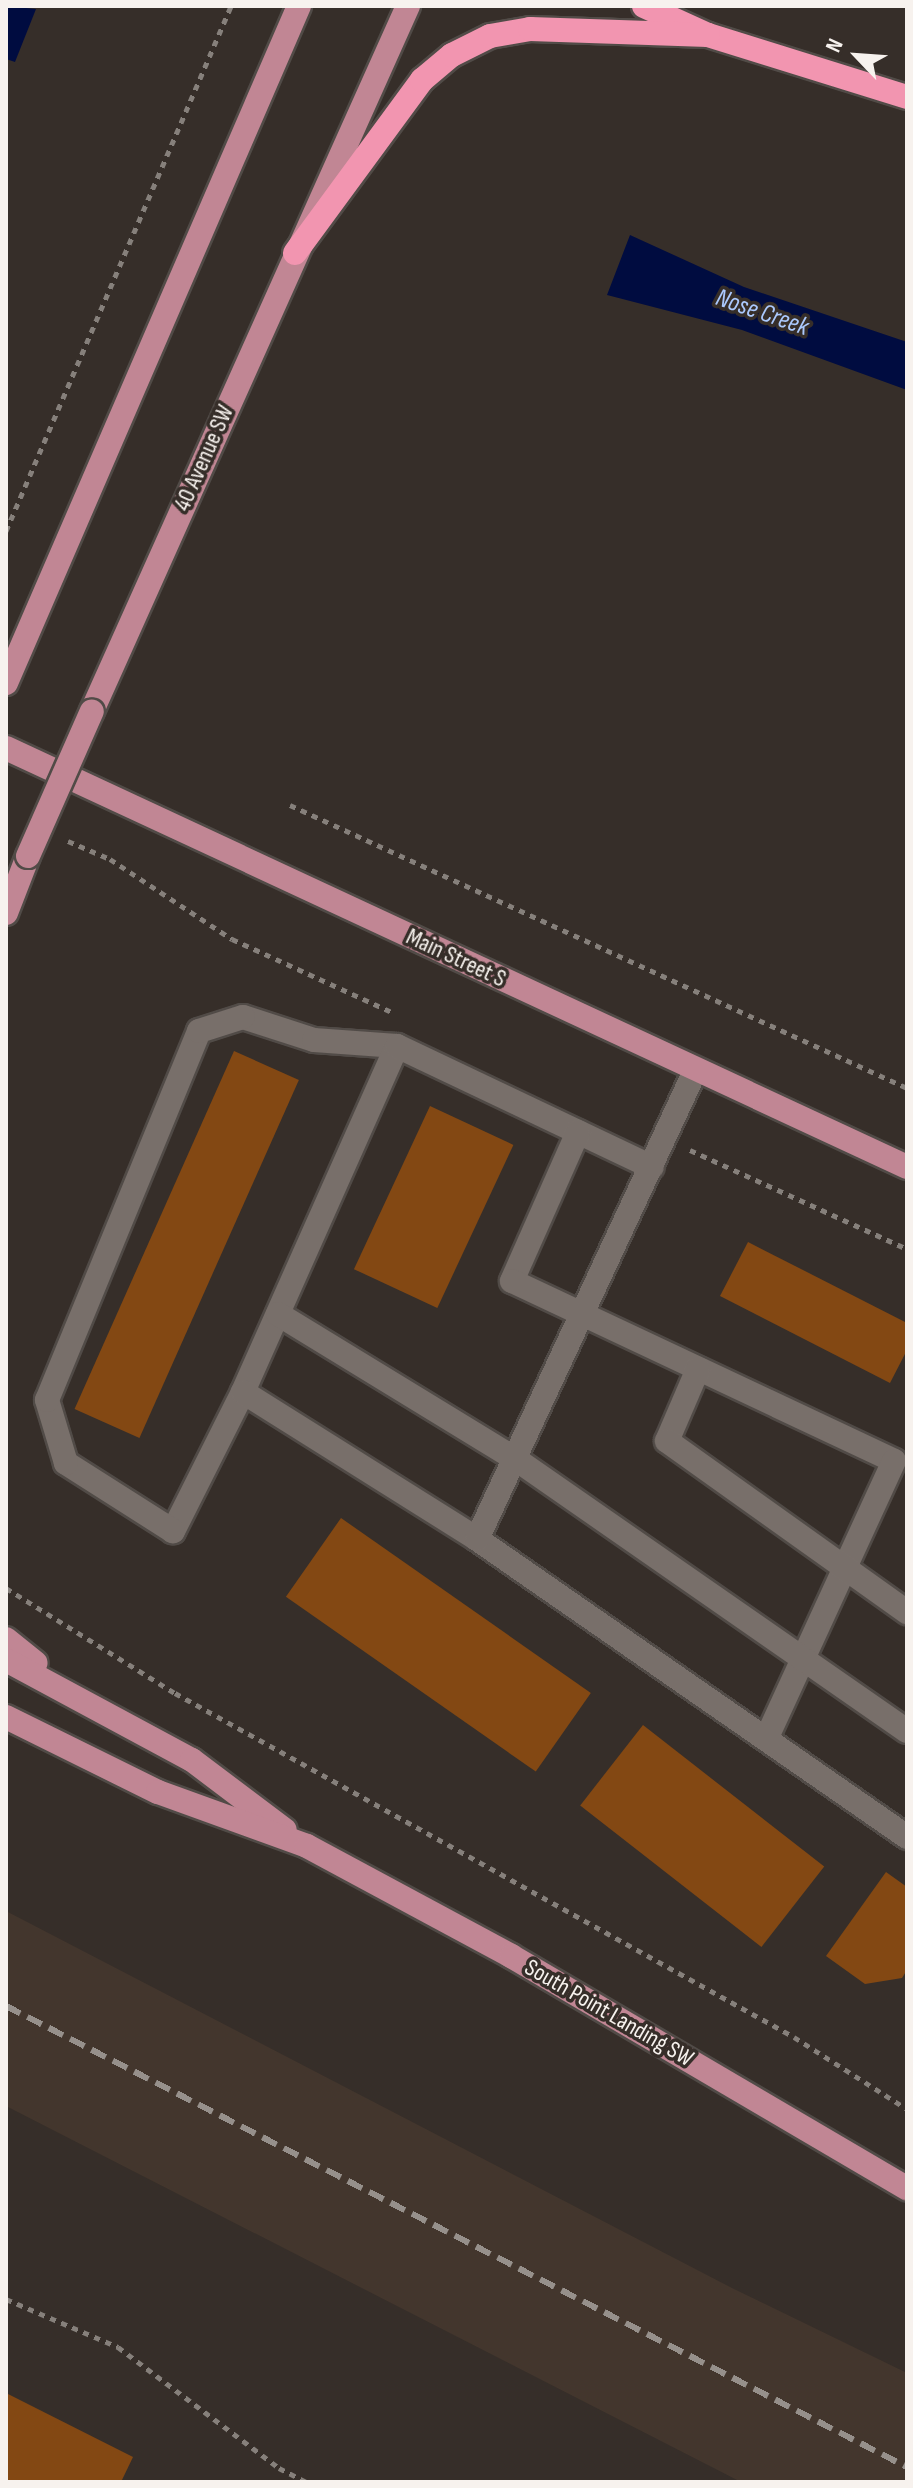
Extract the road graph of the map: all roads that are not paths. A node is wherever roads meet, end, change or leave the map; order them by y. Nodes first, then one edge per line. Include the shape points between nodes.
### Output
1 (299, 6) edge
2 (408, 6) edge
3 (644, 6) edge
4 (708, 35) junction
5 (907, 97) edge
6 (295, 253) junction
7 (8, 679) edge
8 (6, 748) edge
9 (6, 913) edge
10 (397, 1046) junction
11 (695, 1071) junction
12 (578, 1132) junction
13 (652, 1167) junction
14 (907, 1167) edge
15 (278, 1314) junction
16 (585, 1316) junction
17 (698, 1369) junction
18 (243, 1392) junction
19 (517, 1460) junction
20 (901, 1464) edge
21 (477, 1539) junction
22 (846, 1569) junction
23 (907, 1612) edge
24 (6, 1639) edge
25 (6, 1660) edge
26 (805, 1660) junction
27 (75, 1694) junction
28 (6, 1717) edge
29 (907, 1731) edge
30 (766, 1739) junction
31 (907, 1837) edge
32 (307, 1846) junction
33 (907, 2188) edge

1 - 7 main road
2 - 6 main road, 40 Avenue SW
3 - 4 highway
4 - 5 highway
4 - 6 highway via 530,29 490,36 452,55 422,80
6 - 9 main road, 40 Avenue SW, bridge
8 - 11 main road, Main Street S
10 - 12 lane
10 - 15 lane
10 - 18 lane via 314,1040 243,1017 199,1031 47,1400 66,1463 173,1531
11 - 13 lane
11 - 14 main road, Main Street S
12 - 13 lane
12 - 16 lane via 512,1281
13 - 16 lane
15 - 18 lane
15 - 19 lane
16 - 17 lane
16 - 19 lane
17 - 20 lane
17 - 22 lane via 667,1441
18 - 21 lane
19 - 21 lane
19 - 26 lane
20 - 22 lane
21 - 30 lane
22 - 23 lane
22 - 26 lane
24 - 27 main road
25 - 27 main road, South Point Landing SW
26 - 29 lane
26 - 30 lane
27 - 32 main road, South Point Landing SW via 192,1760
28 - 32 main road, South Point Landing SW via 158,1792
30 - 31 lane
32 - 33 main road, South Point Landing SW via 511,1956

